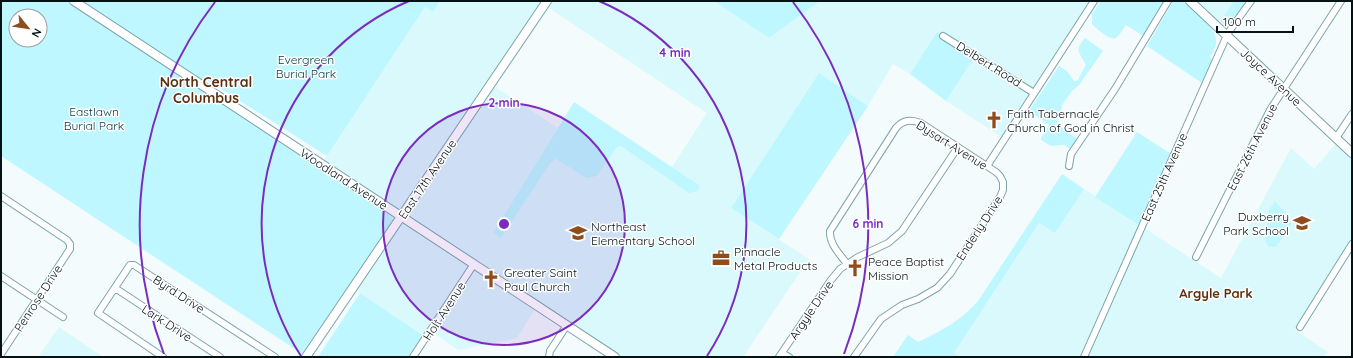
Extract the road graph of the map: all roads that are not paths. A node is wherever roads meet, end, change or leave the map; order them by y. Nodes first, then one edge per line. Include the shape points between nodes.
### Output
1 (74, 1) edge
2 (547, 1) edge
3 (1094, 1) edge
4 (1168, 1) edge
5 (1190, 1) edge
6 (1251, 1) edge
7 (1341, 1) edge
8 (1227, 35) junction
9 (943, 36) dead end
10 (1283, 88) junction
11 (1034, 93) junction
12 (1352, 114) edge
13 (1336, 138) junction
14 (958, 147) junction
15 (1352, 153) edge
16 (987, 166) junction
17 (1068, 166) dead end
18 (996, 172) joint
19 (1, 196) edge
20 (401, 217) junction
21 (1352, 244) edge
22 (1196, 257) dead end
23 (474, 264) junction
24 (848, 264) junction
25 (1, 276) edge
26 (115, 288) junction
27 (37, 299) junction
28 (63, 316) dead end
29 (566, 325) junction
30 (1300, 327) dead end
31 (1, 354) edge
32 (781, 355) edge
33 (163, 357) edge
34 (220, 357) edge
35 (275, 357) edge
36 (306, 357) edge
37 (413, 357) edge
38 (549, 357) edge
39 (615, 357) edge
40 (789, 357) edge
41 (854, 357) edge
42 (1084, 357) edge

1 - 20 street, Woodland Avenue
2 - 20 street, East 17th Avenue
3 - 11 street
4 - 17 street via 1124,75 1072,154
5 - 8 street, Joyce Avenue
6 - 8 street, East 25th Avenue
7 - 10 street, East 26th Avenue
8 - 10 street, Joyce Avenue
8 - 42 street, East 25th Avenue
9 - 11 street, Delbert Road
10 - 13 street, Joyce Avenue
10 - 22 street, East 26th Avenue
11 - 16 street
12 - 13 street
13 - 15 street, Joyce Avenue
14 - 16 street, Dysart Avenue
14 - 24 street, Argyle Drive via 902,231 888,243
14 - 24 street, Dysart Avenue via 915,120 901,122 830,230 832,244
16 - 18 street, Dysart Avenue
18 - 41 street, Enderly Drive via 1003,182 1004,190 950,274 937,288 881,318
19 - 27 street, Penrose Drive via 70,244 70,249
20 - 23 street, Woodland Avenue
20 - 36 street, East 17th Avenue
21 - 30 street
23 - 29 street, Woodland Avenue
23 - 37 street, Holt Avenue
24 - 32 street, Argyle Drive via 831,280
25 - 27 street
26 - 33 street, Byrd Drive via 98,313
26 - 34 street, Lark Drive
26 - 35 street, Byrd Drive via 130,265 134,265
27 - 28 street
27 - 31 street, Penrose Drive
29 - 38 street
29 - 39 street, Woodland Avenue
32 - 40 street

